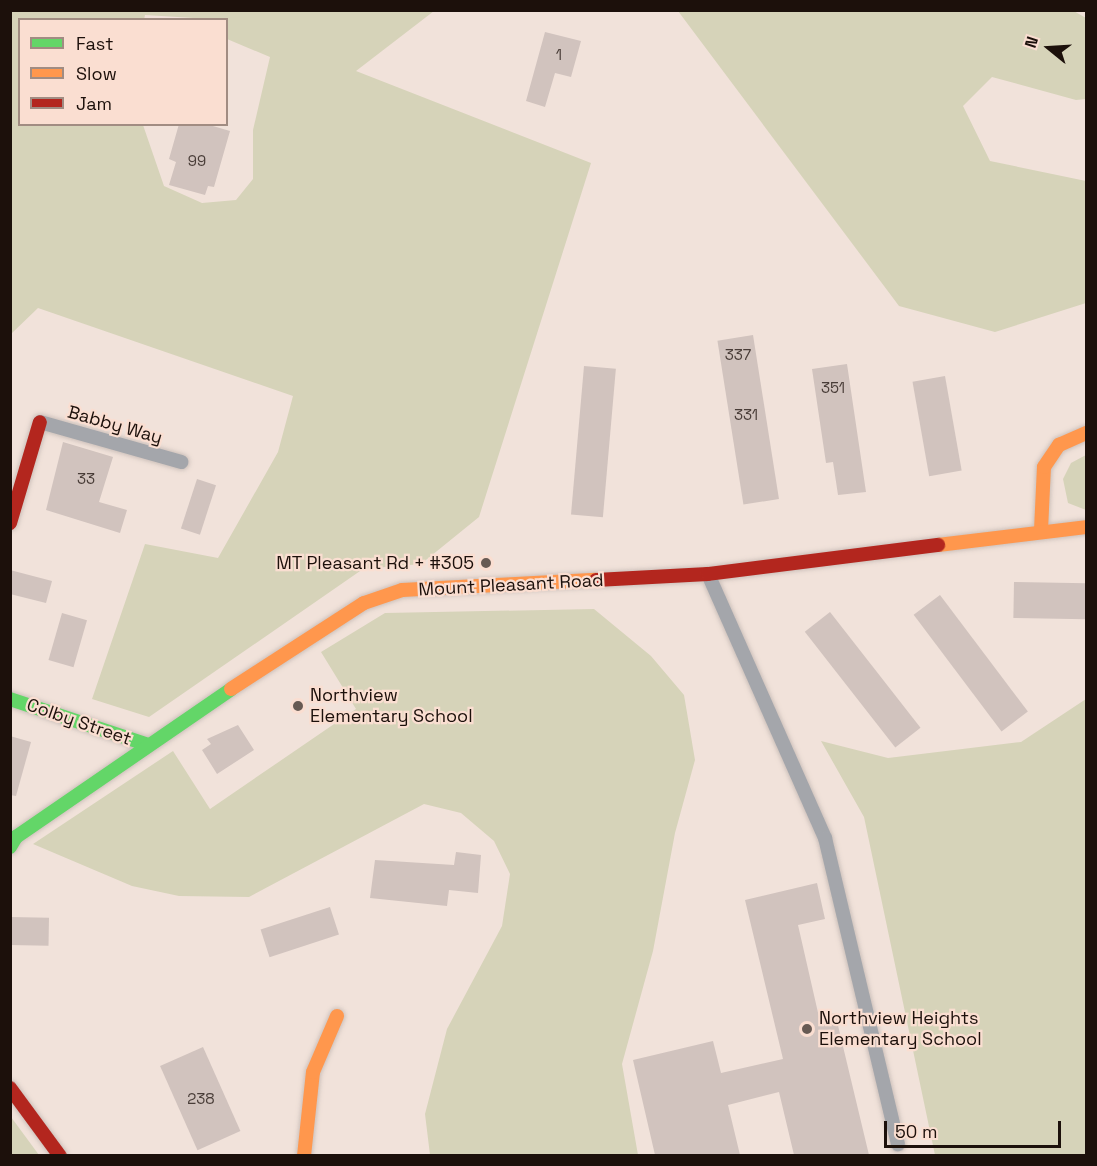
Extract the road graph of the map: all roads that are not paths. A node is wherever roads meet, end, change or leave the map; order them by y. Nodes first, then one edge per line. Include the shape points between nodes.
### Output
1 (40, 422) joint
2 (1086, 434) edge
3 (181, 462) dead end
4 (10, 523) edge
5 (1086, 527) edge
6 (1041, 530) junction
7 (708, 574) junction
8 (10, 699) edge
9 (148, 745) junction
10 (10, 847) edge
11 (337, 1016) dead end
12 (10, 1088) edge
13 (898, 1144) dead end
14 (60, 1155) edge
15 (304, 1155) edge

1 - 3 lane, Babby Way
1 - 4 street
2 - 6 street via 1059,445 1044,467
5 - 6 street, Mount Pleasant Road
6 - 7 street, Mount Pleasant Road
7 - 9 street, Mount Pleasant Road via 402,590 364,603
7 - 13 lane via 825,838
8 - 9 street, Colby Street
9 - 10 street, Mount Pleasant Road via 16,837
11 - 15 street via 313,1072
12 - 14 street

